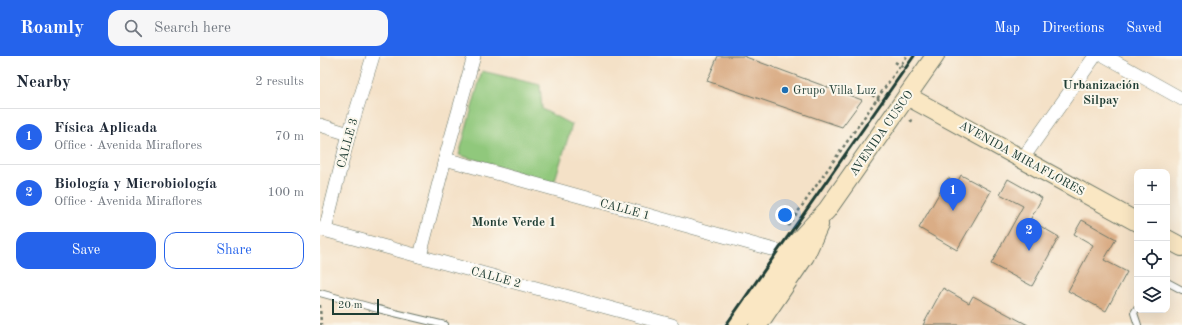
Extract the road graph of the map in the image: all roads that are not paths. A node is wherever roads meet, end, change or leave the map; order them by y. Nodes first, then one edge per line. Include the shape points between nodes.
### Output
1 (373, 56) edge
2 (474, 56) edge
3 (935, 56) edge
4 (1095, 56) edge
5 (1105, 56) edge
6 (908, 96) junction
7 (1182, 100) edge
8 (320, 125) edge
9 (349, 134) junction
10 (1023, 158) junction
11 (445, 159) junction
12 (827, 210) junction
13 (1134, 220) edge
14 (322, 230) edge
15 (1170, 240) edge
16 (1182, 247) edge
17 (779, 251) junction
18 (420, 256) junction
19 (805, 256) junction
20 (1170, 284) edge
21 (1182, 290) edge
22 (320, 293) edge
23 (1134, 313) edge
24 (445, 325) edge
25 (672, 325) edge
26 (737, 325) edge
27 (758, 325) edge
28 (1138, 325) edge

1 - 9 street, CALLE 3
2 - 11 street
3 - 6 main road, AVENIDA CUSCO
4 - 10 street
5 - 7 street
6 - 10 main road, AVENIDA MIRAFLORES
6 - 12 main road, AVENIDA CUSCO
8 - 9 street
9 - 14 street, CALLE 3
10 - 13 main road, AVENIDA MIRAFLORES
11 - 17 street, CALLE 1
11 - 18 street
12 - 17 main road, AVENIDA CUSCO
12 - 19 main road, AVENIDA CUSCO
14 - 18 street, CALLE 2
15 - 16 main road
17 - 19 street, CALLE 1
17 - 26 main road, AVENIDA CUSCO
18 - 25 street, CALLE 2
19 - 27 main road, AVENIDA CUSCO
20 - 21 lane
22 - 24 lane
23 - 28 lane

